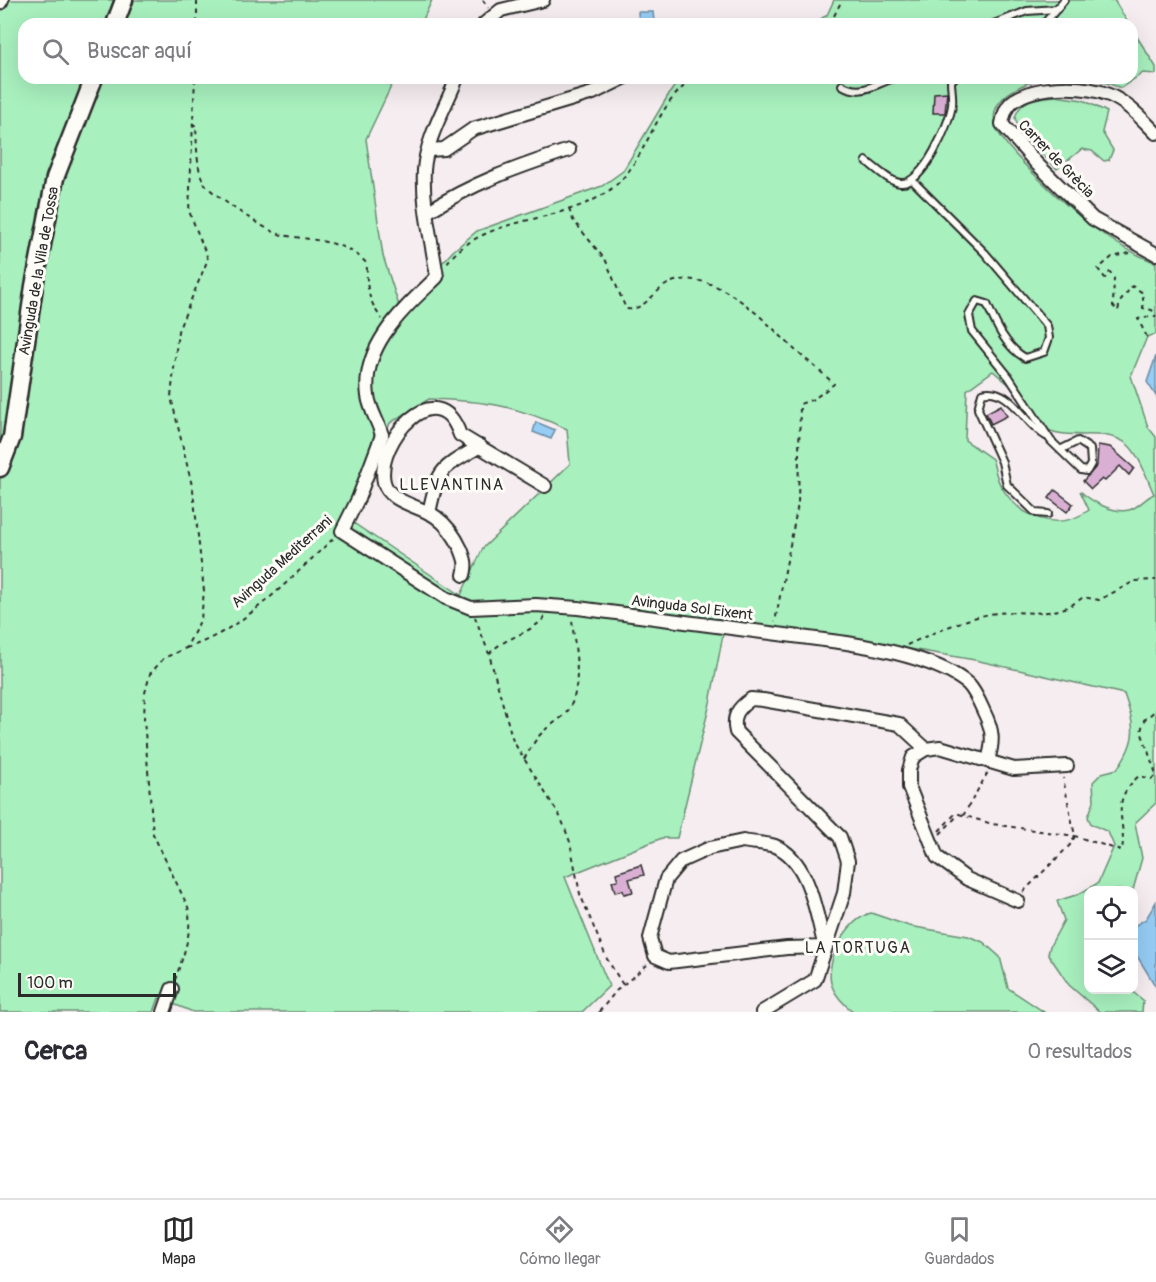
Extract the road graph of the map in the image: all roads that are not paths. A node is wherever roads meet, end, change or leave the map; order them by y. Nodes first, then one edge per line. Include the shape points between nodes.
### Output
1 (124, 0) edge
2 (543, 0) edge
3 (1064, 0) edge
4 (1057, 9) junction
5 (117, 18) edge
6 (491, 18) edge
7 (1009, 18) edge
8 (1049, 18) edge
9 (92, 84) edge
10 (455, 84) edge
11 (612, 84) edge
12 (881, 84) edge
13 (951, 84) edge
14 (842, 85) dead end
15 (1156, 133) edge
16 (429, 150) junction
17 (569, 150) dead end
18 (866, 161) dead end
19 (912, 180) junction
20 (427, 212) junction
21 (1156, 254) edge
22 (382, 435) junction
23 (394, 438) junction
24 (1050, 438) junction
25 (480, 446) junction
26 (1060, 450) junction
27 (0, 468) edge
28 (545, 486) dead end
29 (429, 513) junction
30 (1048, 513) dead end
31 (342, 531) joint
32 (464, 575) dead end
33 (926, 749) junction
34 (988, 765) junction
35 (1064, 766) road end
36 (1018, 901) dead end
37 (825, 947) junction
38 (172, 988) road end
39 (164, 1012) edge
40 (762, 1012) edge

1 - 5 main road
2 - 6 street via 501,10
3 - 4 lane
4 - 7 lane via 1027,11
4 - 8 lane
9 - 27 main road, Avinguda de la Vila de Tossa via 55,178 34,286 12,437
10 - 16 street
11 - 16 street via 473,129 444,149
12 - 14 lane via 853,92
13 - 19 lane via 952,104 937,148
15 - 21 street, Carrer de Grècia via 1120,101 1083,89 1041,91 1018,97 1004,114 1002,124 1093,219
16 - 20 street via 424,168
17 - 20 street via 496,174
18 - 19 lane via 892,180
19 - 24 lane via 985,253 1047,326 1049,344 1044,352 1025,358 999,331 987,304 977,301 969,315 972,331
20 - 22 street via 437,277 401,312 380,340 369,367 368,394
22 - 23 street
22 - 31 street, Avinguda Mediterrani
23 - 25 street via 417,412 430,408 455,421 460,435
23 - 29 street via 383,473 385,486 396,498
24 - 26 lane
24 - 30 lane via 1030,424 1002,394 991,390 982,393 978,409 1002,462 1007,484 1036,513
25 - 28 street
25 - 29 street via 443,468
26 - 26 lane via 1078,441 1090,449 1091,464 1087,471
29 - 32 street via 456,539 467,565
31 - 34 street, Avinguda Sol Eixent via 446,598 474,608 548,605 773,633 891,652 945,669 970,686 992,730
33 - 34 street via 940,747
33 - 36 street via 913,757 909,787 937,857 967,879
33 - 37 street via 899,724 764,700 750,699 735,716 736,732 840,837 848,861 844,893
34 - 35 street via 1014,770
37 - 37 street via 806,881 795,861 776,847 743,841 710,848 681,861 666,879 650,938 655,956 669,962
37 - 40 street via 814,980
38 - 39 street

